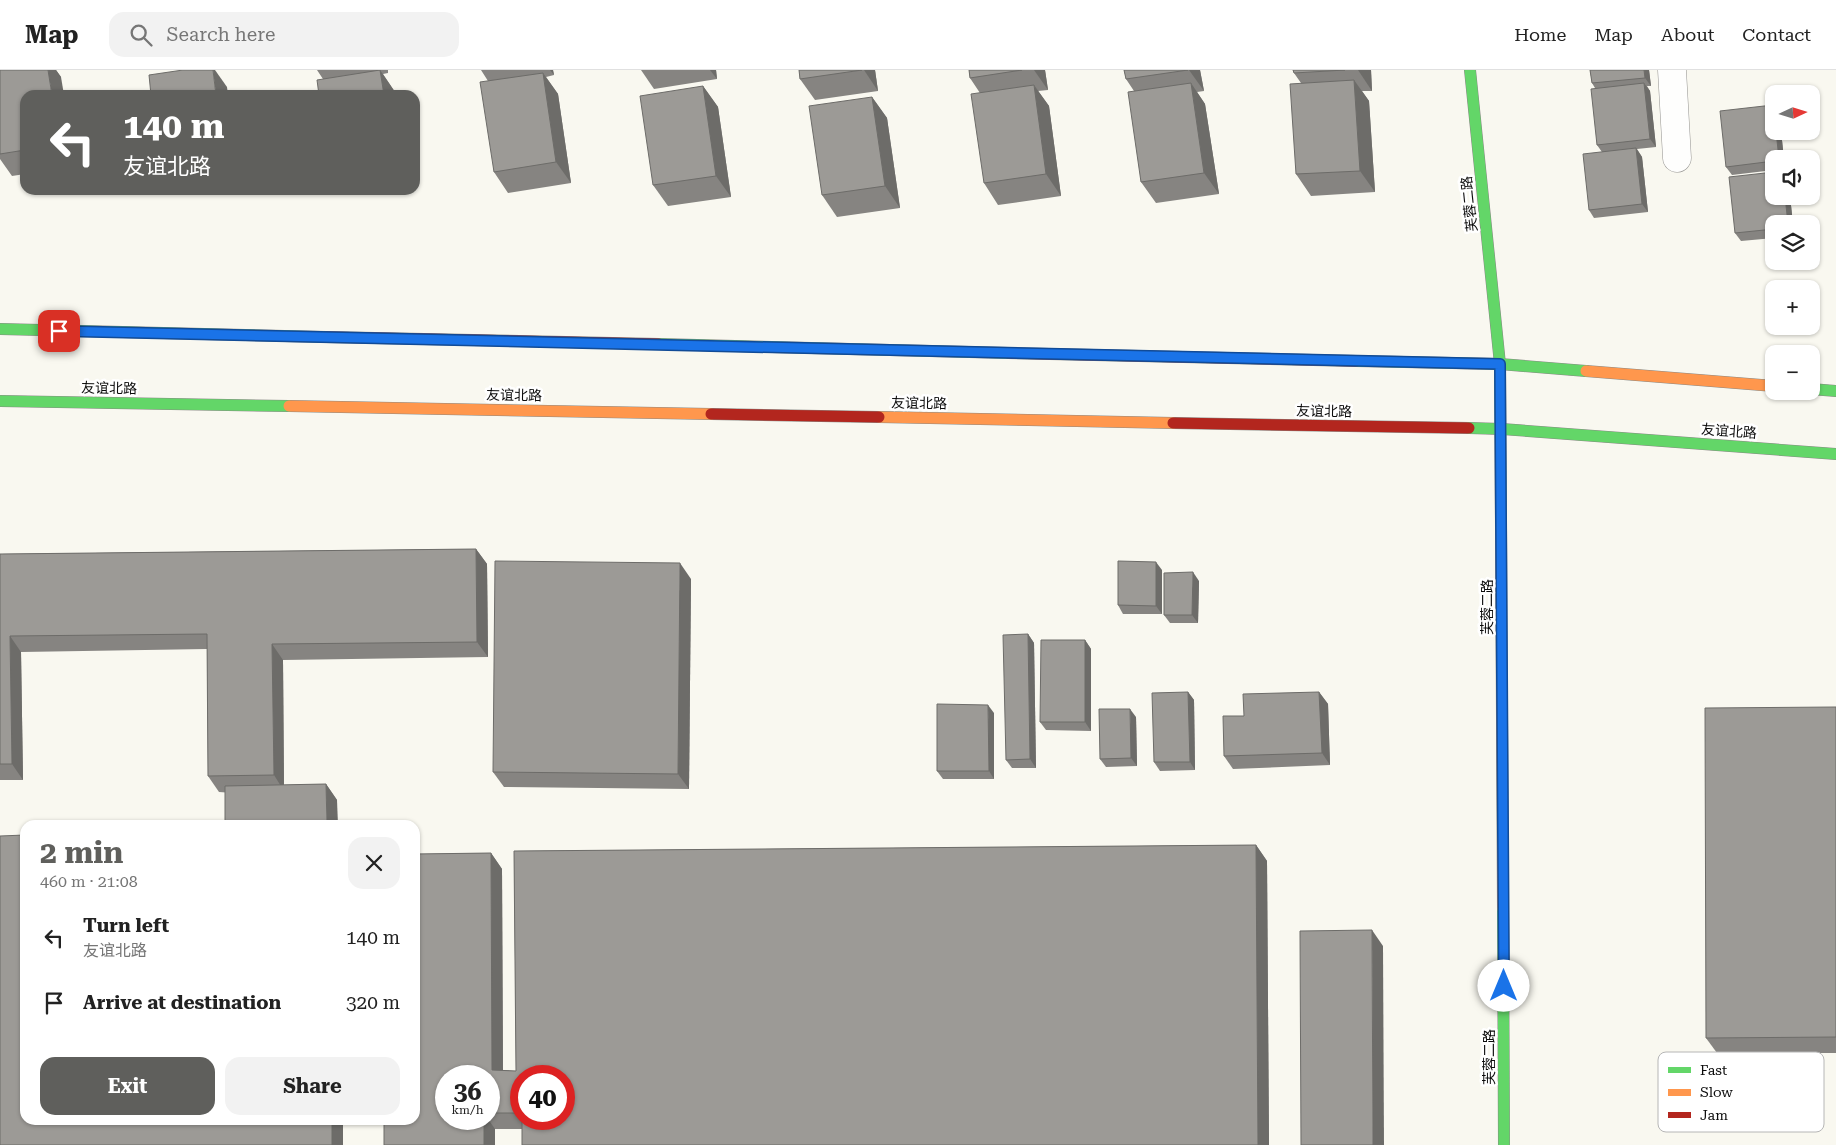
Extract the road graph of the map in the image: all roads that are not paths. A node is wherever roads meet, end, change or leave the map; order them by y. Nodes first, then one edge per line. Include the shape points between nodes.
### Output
1 (1470, 70) edge
2 (1672, 70) edge
3 (1677, 158) dead end
4 (0, 329) edge
5 (1500, 364) junction
6 (1765, 385) edge
7 (1820, 390) edge
8 (1836, 391) edge
9 (0, 400) edge
10 (1502, 429) junction
11 (1836, 454) edge
12 (1504, 1145) edge

1 - 5 main road, 芙蓉二路
2 - 3 street
4 - 5 main road
5 - 6 main road
5 - 10 main road, 芙蓉二路
7 - 8 main road
9 - 10 main road, 友谊北路
10 - 11 main road, 友谊北路
10 - 12 main road, 芙蓉二路

